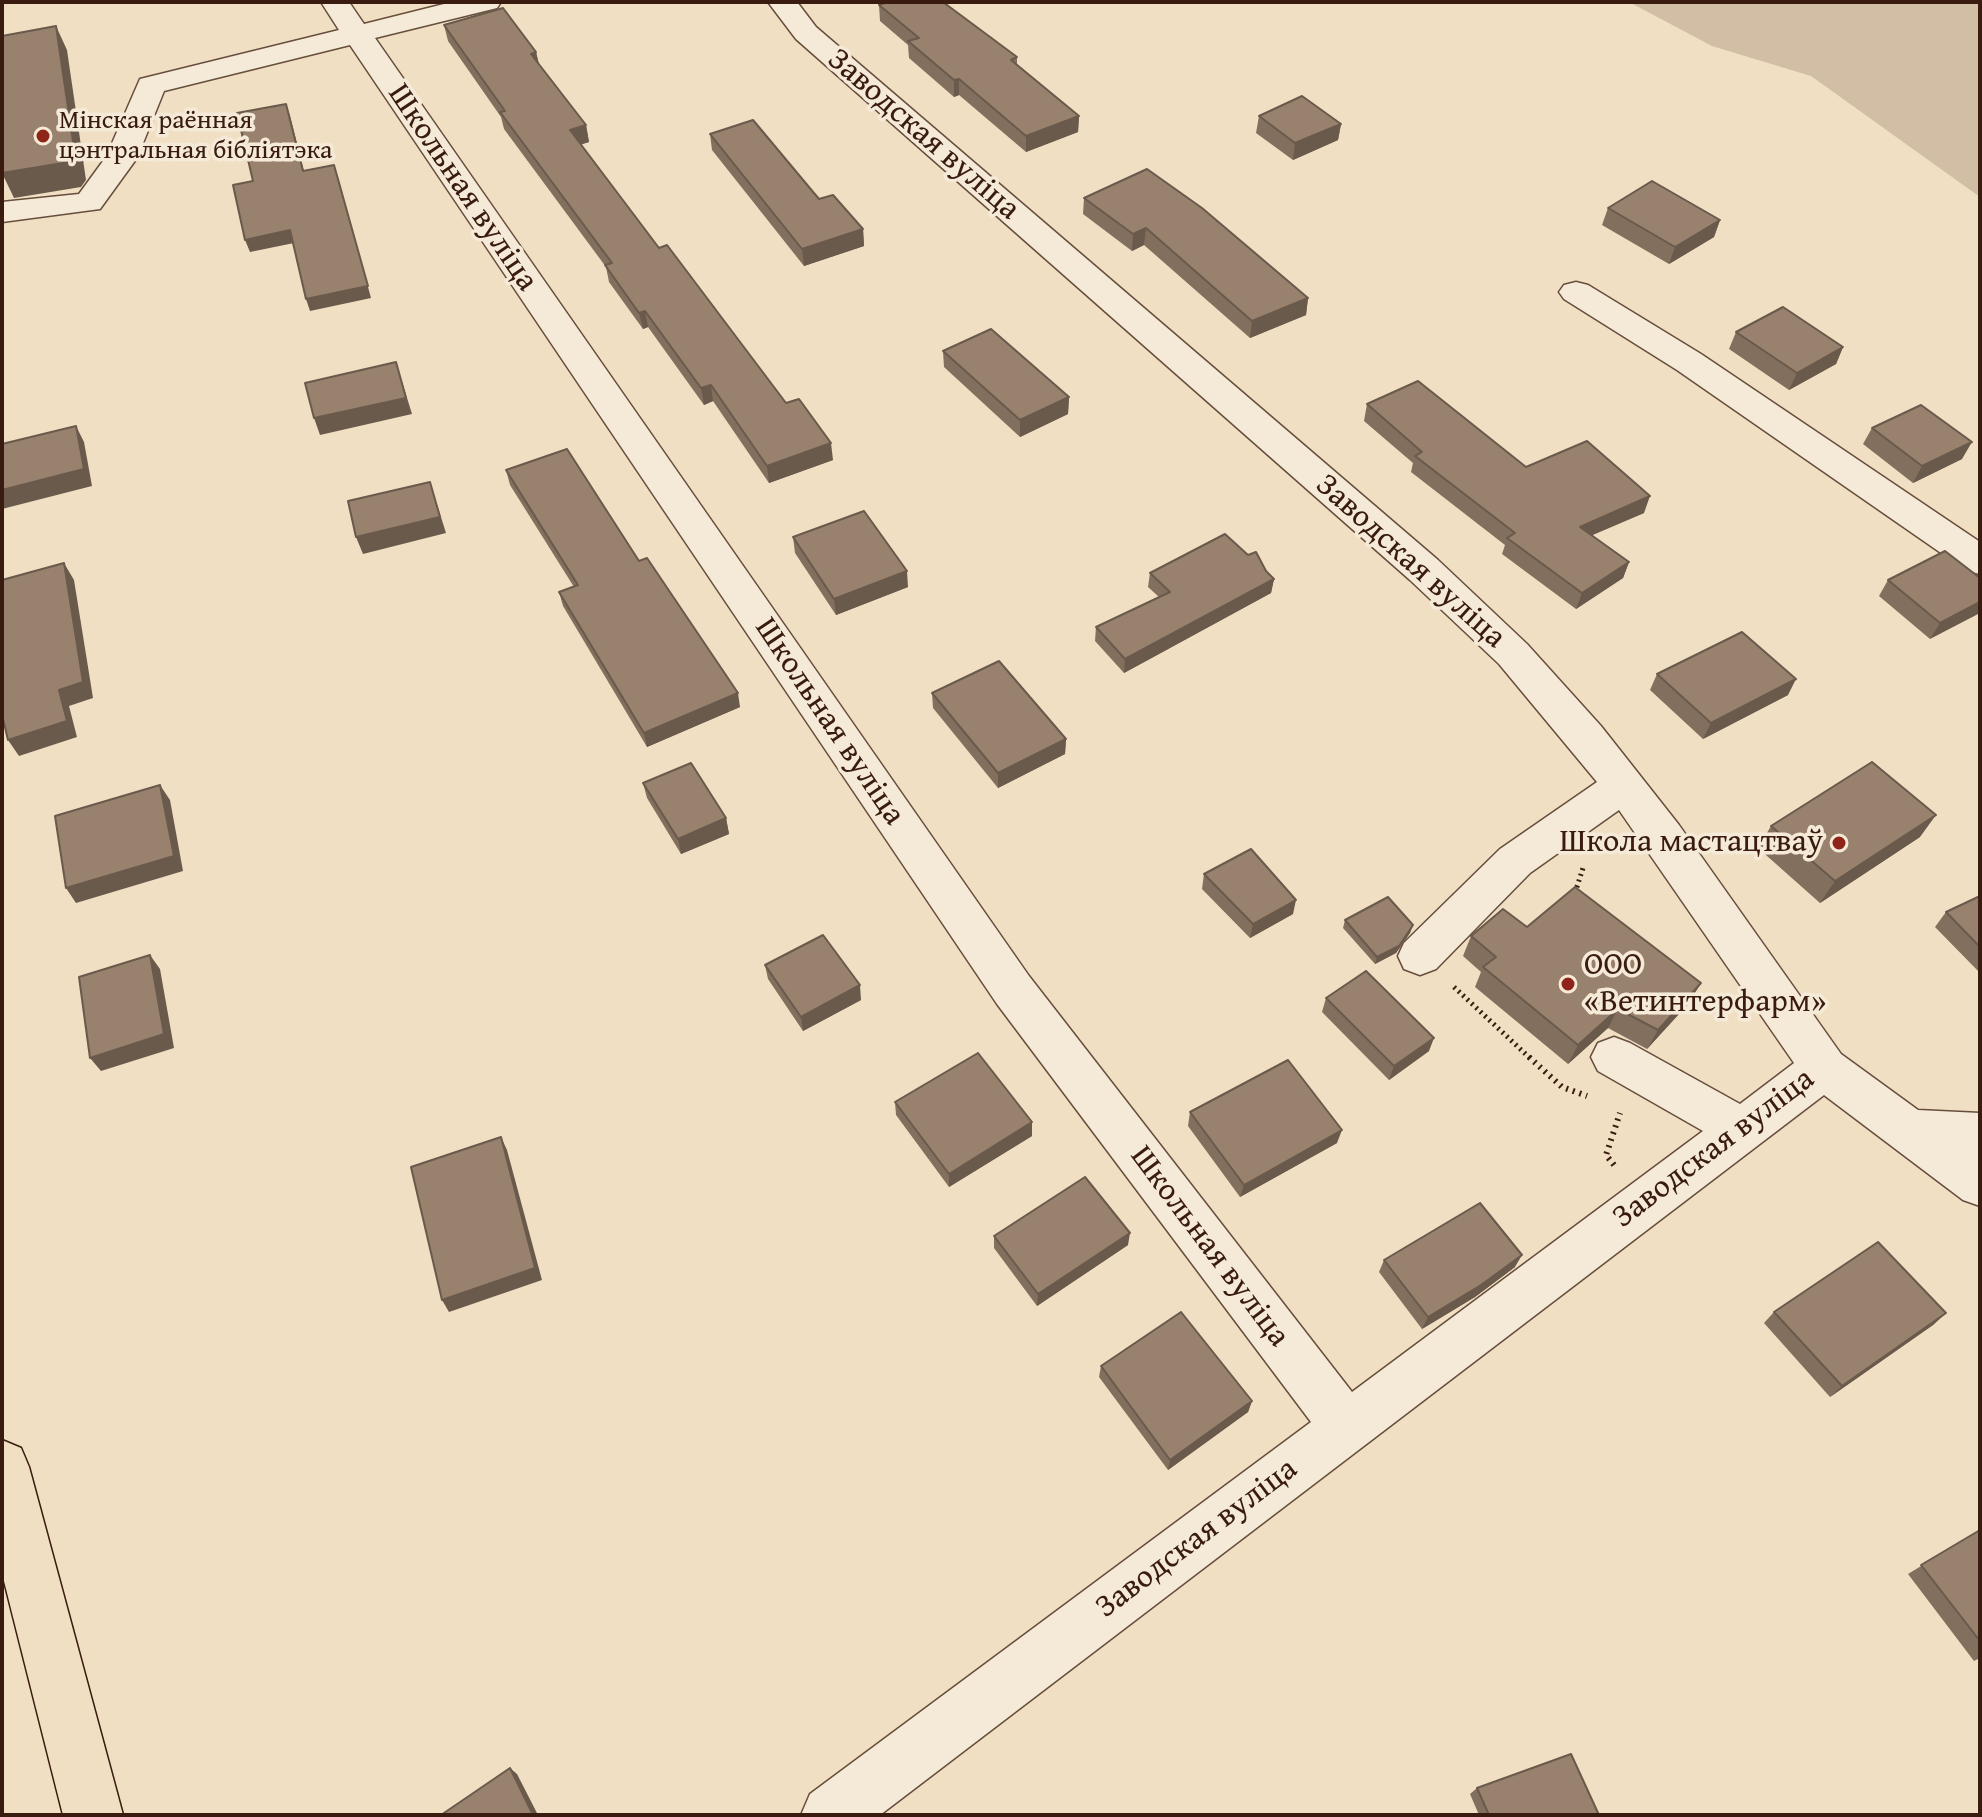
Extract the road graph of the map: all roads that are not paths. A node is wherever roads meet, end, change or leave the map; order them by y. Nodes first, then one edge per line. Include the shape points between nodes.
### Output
1 (487, 2) edge
2 (782, 2) edge
3 (346, 18) edge
4 (2, 212) edge
5 (1576, 292) dead end
6 (1980, 561) edge
7 (1624, 785) junction
8 (1420, 956) road end
9 (1614, 1057) dead end
10 (1824, 1068) junction
11 (1740, 1128) junction
12 (1910, 1131) junction
13 (1980, 1134) edge
14 (1980, 1184) edge
15 (1346, 1426) junction
16 (2, 1467) edge
17 (93, 1815) edge
18 (831, 1815) edge

1 - 3 street
2 - 7 street, Заводская вуліца via 806,33 1424,570 1513,654
3 - 4 street via 151,85 121,158 89,202
3 - 15 street, Школьная вуліца via 1013,990
5 - 6 street via 1689,362
7 - 8 street via 1515,861
7 - 10 street, Заводская вуліца
9 - 11 street
10 - 11 street, Заводская вуліца
10 - 12 street
11 - 15 street, Заводская вуліца
12 - 13 street
12 - 14 street
15 - 18 street, Заводская вуліца
16 - 17 main road

